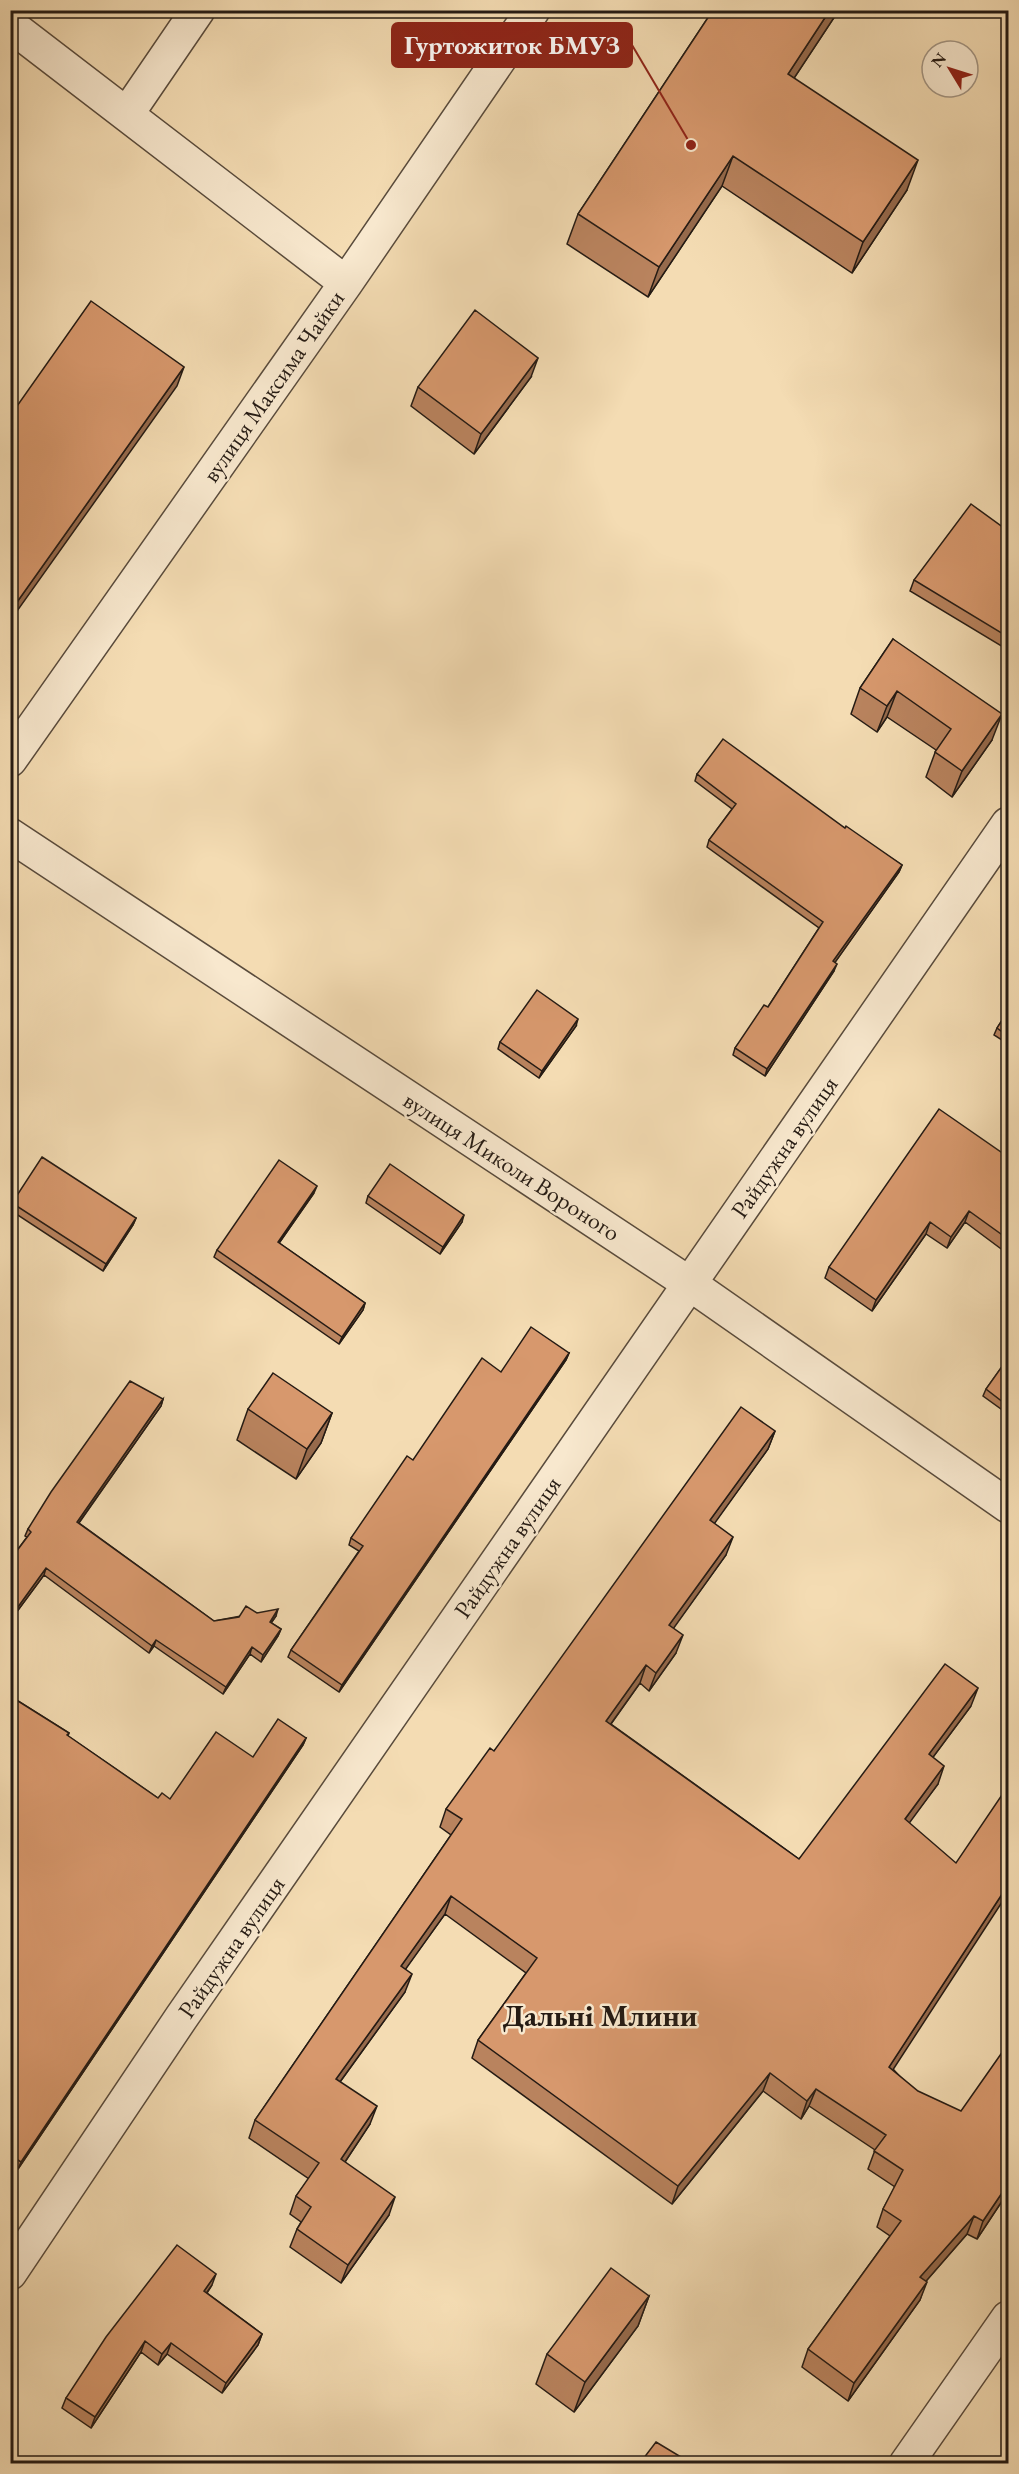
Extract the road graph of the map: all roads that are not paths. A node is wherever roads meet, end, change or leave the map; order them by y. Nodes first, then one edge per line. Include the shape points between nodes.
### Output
1 (198, 10) edge
2 (532, 10) edge
3 (10, 25) edge
4 (127, 114) junction
5 (346, 283) junction
6 (10, 760) edge
7 (1008, 824) edge
8 (10, 835) edge
9 (690, 1284) junction
10 (1008, 1506) edge
11 (10, 2273) edge
12 (1008, 2318) edge
13 (906, 2463) edge

1 - 4 street
2 - 5 street, вулиця Максима Чайки
3 - 4 street
4 - 5 street
5 - 6 street, вулиця Максима Чайки
7 - 9 street, Райдужна вулиця
8 - 9 street, вулиця Миколи Вороного
9 - 10 street, вулиця Миколи Вороного
9 - 11 street, Райдужна вулиця via 181,2018
12 - 13 street

